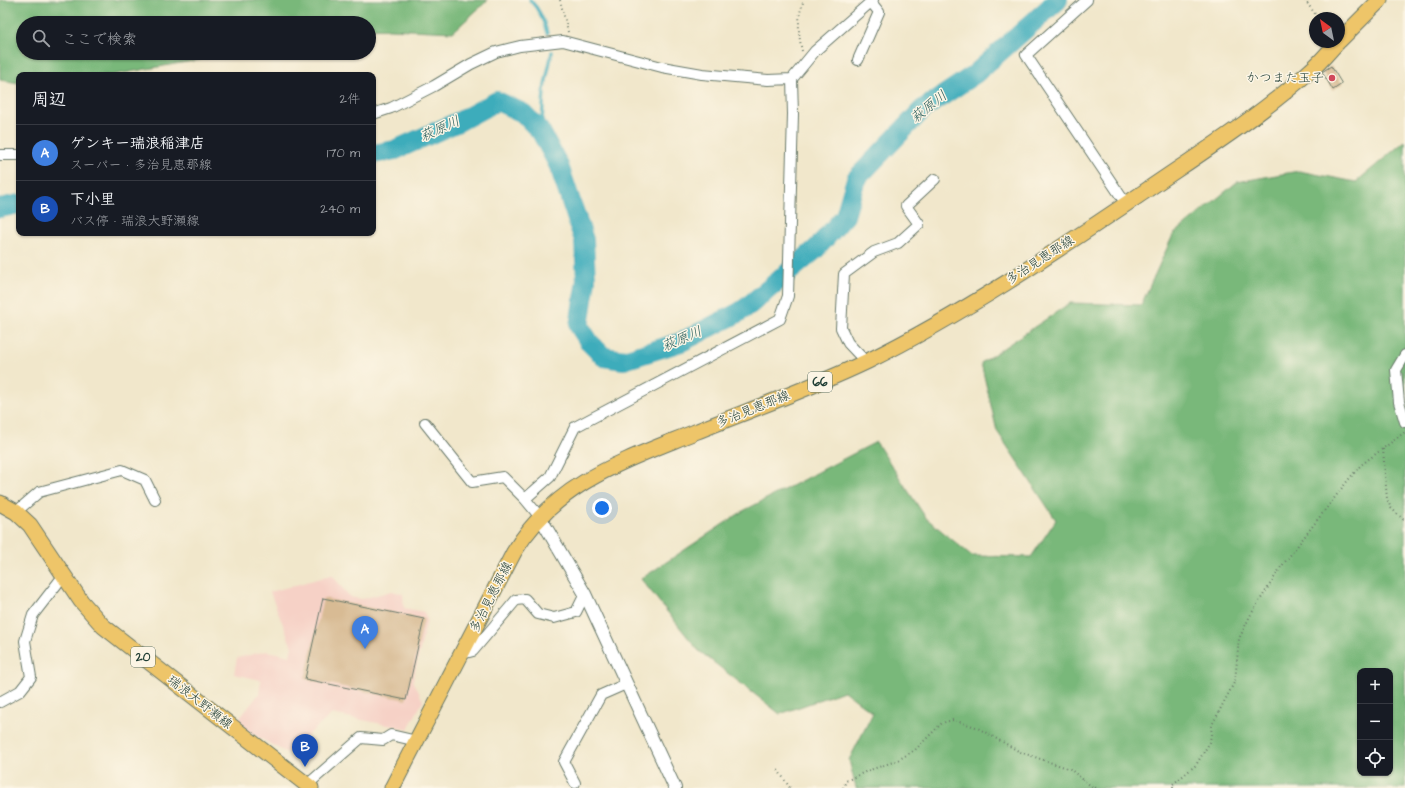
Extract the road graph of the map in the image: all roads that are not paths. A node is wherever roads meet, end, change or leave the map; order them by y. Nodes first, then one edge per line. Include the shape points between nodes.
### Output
1 (1087, 0) edge
2 (1380, 0) edge
3 (872, 1) edge
4 (1345, 36) edge
5 (1333, 48) edge
6 (858, 60) dead end
7 (792, 80) junction
8 (376, 113) edge
9 (0, 155) edge
10 (16, 155) edge
11 (935, 179) dead end
12 (1126, 204) junction
13 (1405, 355) edge
14 (866, 362) junction
15 (1405, 422) edge
16 (425, 423) dead end
17 (525, 499) junction
18 (155, 500) dead end
19 (0, 503) edge
20 (16, 512) junction
21 (540, 517) junction
22 (64, 575) junction
23 (585, 594) junction
24 (462, 654) junction
25 (626, 684) junction
26 (0, 702) edge
27 (417, 741) junction
28 (575, 783) dead end
29 (309, 787) edge
30 (392, 788) edge
31 (675, 788) edge

1 - 12 street via 1026,55
2 - 4 main road, 多治見恵那線 / 66
3 - 6 street via 879,12
3 - 7 street via 815,51
5 - 12 main road, 多治見恵那線 / 66 via 1274,101
7 - 8 street via 702,74 563,41 520,46 496,52 391,108
7 - 17 street via 788,296 780,319 575,427 550,477
9 - 10 street
11 - 14 street via 906,206 919,224 898,242 874,252 844,274 841,328 848,343
12 - 14 main road, 多治見恵那線 / 66 via 959,312
13 - 15 street via 1396,370 1399,402
14 - 21 main road, 多治見恵那線 / 66 via 621,462 587,479 564,495
16 - 17 street via 472,482 503,476
17 - 21 street
18 - 20 street via 144,480 122,470 39,492
19 - 20 main road, 瑞浪大野瀬線 / 20
20 - 22 main road, 瑞浪大野瀬線 / 20 via 30,525
21 - 23 street
21 - 24 main road, 多治見恵那線 / 66 via 523,536
22 - 26 street via 33,616 25,641 31,678 20,691
22 - 29 main road, 瑞浪大野瀬線 / 20 via 81,601 103,626
23 - 24 street via 576,612 554,618 538,614 524,599 516,600 473,651
23 - 25 street
24 - 27 main road, 多治見恵那線 / 66
25 - 28 street via 601,695 564,762
25 - 31 street
27 - 29 street via 391,735 384,740 361,738
27 - 30 main road, 多治見恵那線 / 66

